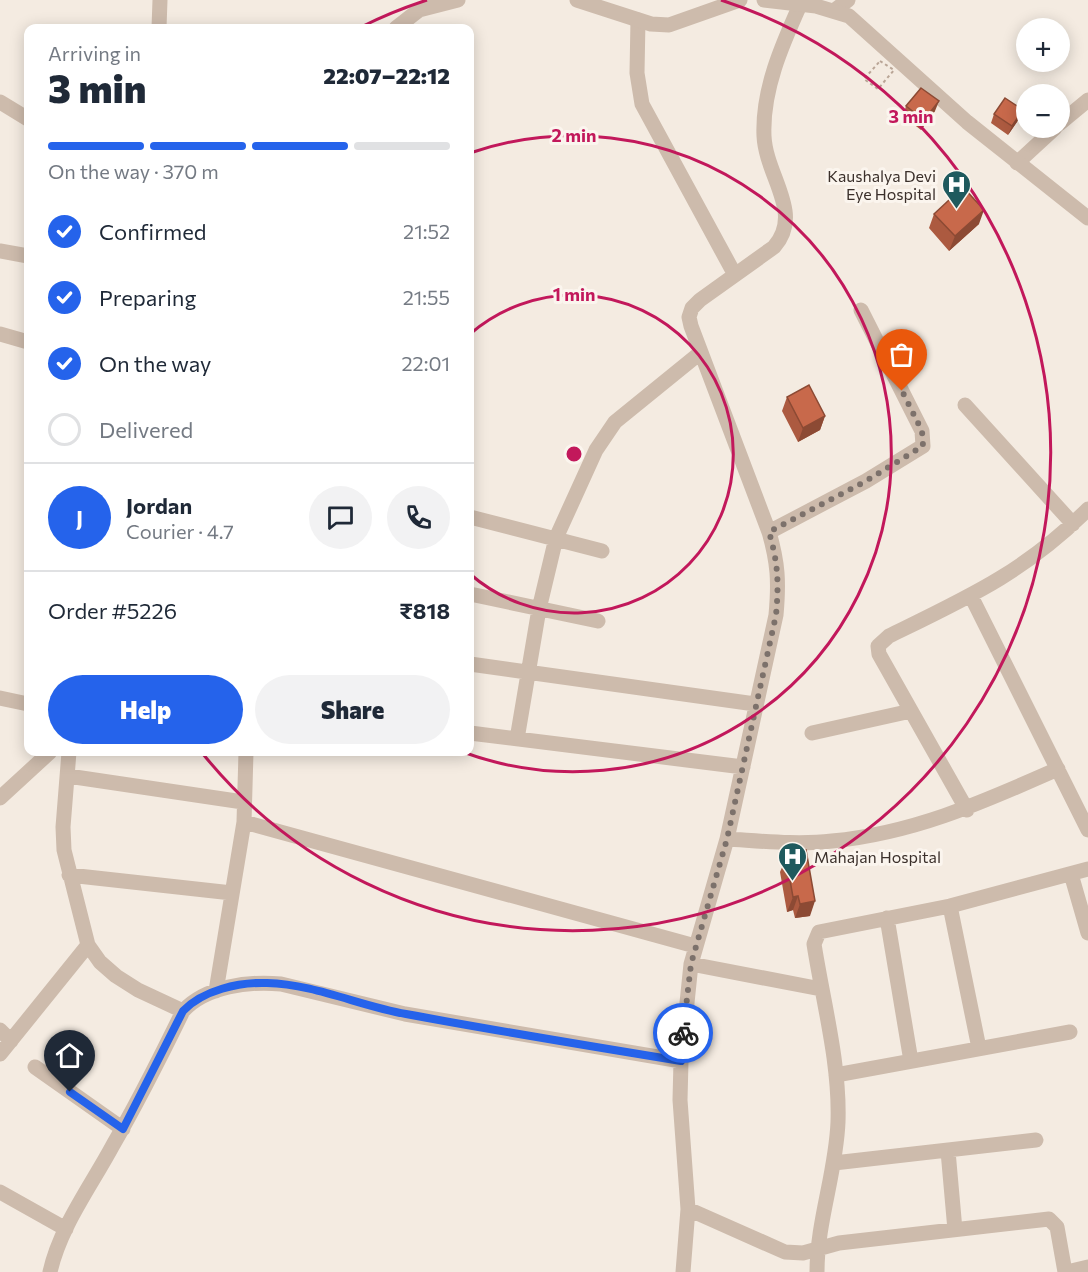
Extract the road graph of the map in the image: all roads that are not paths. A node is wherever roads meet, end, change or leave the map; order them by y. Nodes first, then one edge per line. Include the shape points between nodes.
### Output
1 (160, 0) edge
2 (458, 0) edge
3 (577, 0) edge
4 (740, 0) edge
5 (764, 0) edge
6 (848, 0) edge
7 (800, 5) junction
8 (832, 5) edge
9 (638, 20) junction
10 (159, 24) edge
11 (401, 24) edge
12 (1088, 100) edge
13 (0, 102) edge
14 (1070, 115) edge
15 (24, 117) edge
16 (1044, 138) edge
17 (1017, 163) junction
18 (1088, 218) edge
19 (0, 251) edge
20 (24, 255) edge
21 (735, 275) junction
22 (861, 310) dead end
23 (0, 334) edge
24 (24, 341) edge
25 (700, 353) junction
26 (965, 405) dead end
27 (1088, 509) edge
28 (474, 518) edge
29 (1073, 524) junction
30 (769, 532) junction
31 (556, 538) junction
32 (602, 551) dead end
33 (474, 595) edge
34 (971, 596) junction
35 (539, 609) junction
36 (598, 621) dead end
37 (474, 665) edge
38 (528, 673) junction
39 (0, 699) edge
40 (24, 703) edge
41 (755, 704) junction
42 (911, 711) junction
43 (812, 733) dead end
44 (474, 734) edge
45 (517, 739) junction
46 (46, 756) edge
47 (69, 756) edge
48 (246, 756) edge
49 (743, 766) junction
50 (1058, 769) junction
51 (68, 776) junction
52 (0, 798) edge
53 (243, 802) junction
54 (967, 810) junction
55 (244, 822) junction
56 (1088, 830) edge
57 (727, 839) junction
58 (1088, 869) edge
59 (1071, 874) junction
60 (69, 875) junction
61 (232, 893) junction
62 (950, 906) junction
63 (887, 918) junction
64 (1088, 933) edge
65 (88, 945) junction
66 (695, 946) junction
67 (691, 964) junction
68 (822, 989) junction
69 (216, 991) junction
70 (183, 1011) junction
71 (1071, 1032) dead end
72 (5, 1035) edge
73 (979, 1048) junction
74 (0, 1054) edge
75 (681, 1061) junction
76 (911, 1061) junction
77 (35, 1067) dead end
78 (836, 1075) junction
79 (123, 1129) junction
80 (1036, 1140) dead end
81 (948, 1151) junction
82 (834, 1163) junction
83 (0, 1192) edge
84 (688, 1209) junction
85 (66, 1228) junction
86 (955, 1230) junction
87 (817, 1249) junction
88 (1088, 1267) edge
89 (50, 1272) edge
90 (683, 1272) edge
91 (817, 1272) edge
92 (1066, 1272) edge

1 - 10 street
2 - 11 street via 419,10
3 - 9 street
4 - 9 street via 669,25
5 - 7 street
6 - 8 street
7 - 8 street
7 - 21 street via 775,67 765,112 765,151 785,206 787,225 784,236 774,247
8 - 17 street via 861,24
9 - 21 street via 636,73 642,104
12 - 14 street
13 - 15 street
16 - 17 street
17 - 18 street
19 - 20 street
21 - 25 street via 692,308 689,317
22 - 30 street via 922,431 923,446
23 - 24 street
25 - 30 street
25 - 31 street via 626,412 606,433
26 - 29 street
27 - 29 street
28 - 31 street
29 - 34 street via 1028,563
30 - 41 street via 780,581
31 - 32 street
31 - 35 street
33 - 35 street
34 - 42 street via 889,636 878,646
34 - 50 street
35 - 36 street
35 - 38 street
37 - 38 street
38 - 41 street
38 - 45 street
39 - 40 street
41 - 49 street
42 - 43 street
42 - 54 street
44 - 45 street
45 - 49 street
46 - 52 street
47 - 51 street
48 - 53 street
49 - 57 street
50 - 54 street
50 - 56 street
51 - 53 street
51 - 60 street via 63,826
53 - 55 street
54 - 57 street via 900,830 830,842
55 - 61 street
55 - 66 street
57 - 66 street
58 - 59 street
59 - 62 street
59 - 64 street
60 - 61 street
60 - 65 street
61 - 69 street
62 - 63 street
62 - 73 street
63 - 68 street via 819,932 814,944
63 - 76 street
65 - 70 street via 116,976
65 - 72 street
66 - 67 street
67 - 68 street
67 - 75 street
68 - 78 street
69 - 70 street via 192,1001
69 - 75 street via 266,983 290,986 405,1014
70 - 79 street
71 - 73 street
72 - 74 street
73 - 76 street
75 - 84 street
76 - 78 street
77 - 79 street
78 - 82 street via 838,1120
79 - 85 street
80 - 81 street
81 - 82 street
81 - 86 street
82 - 87 street
83 - 85 street
84 - 87 street via 785,1252
84 - 90 street
85 - 89 street
86 - 87 street
86 - 92 street via 1049,1219 1057,1227
87 - 91 street
88 - 92 street

